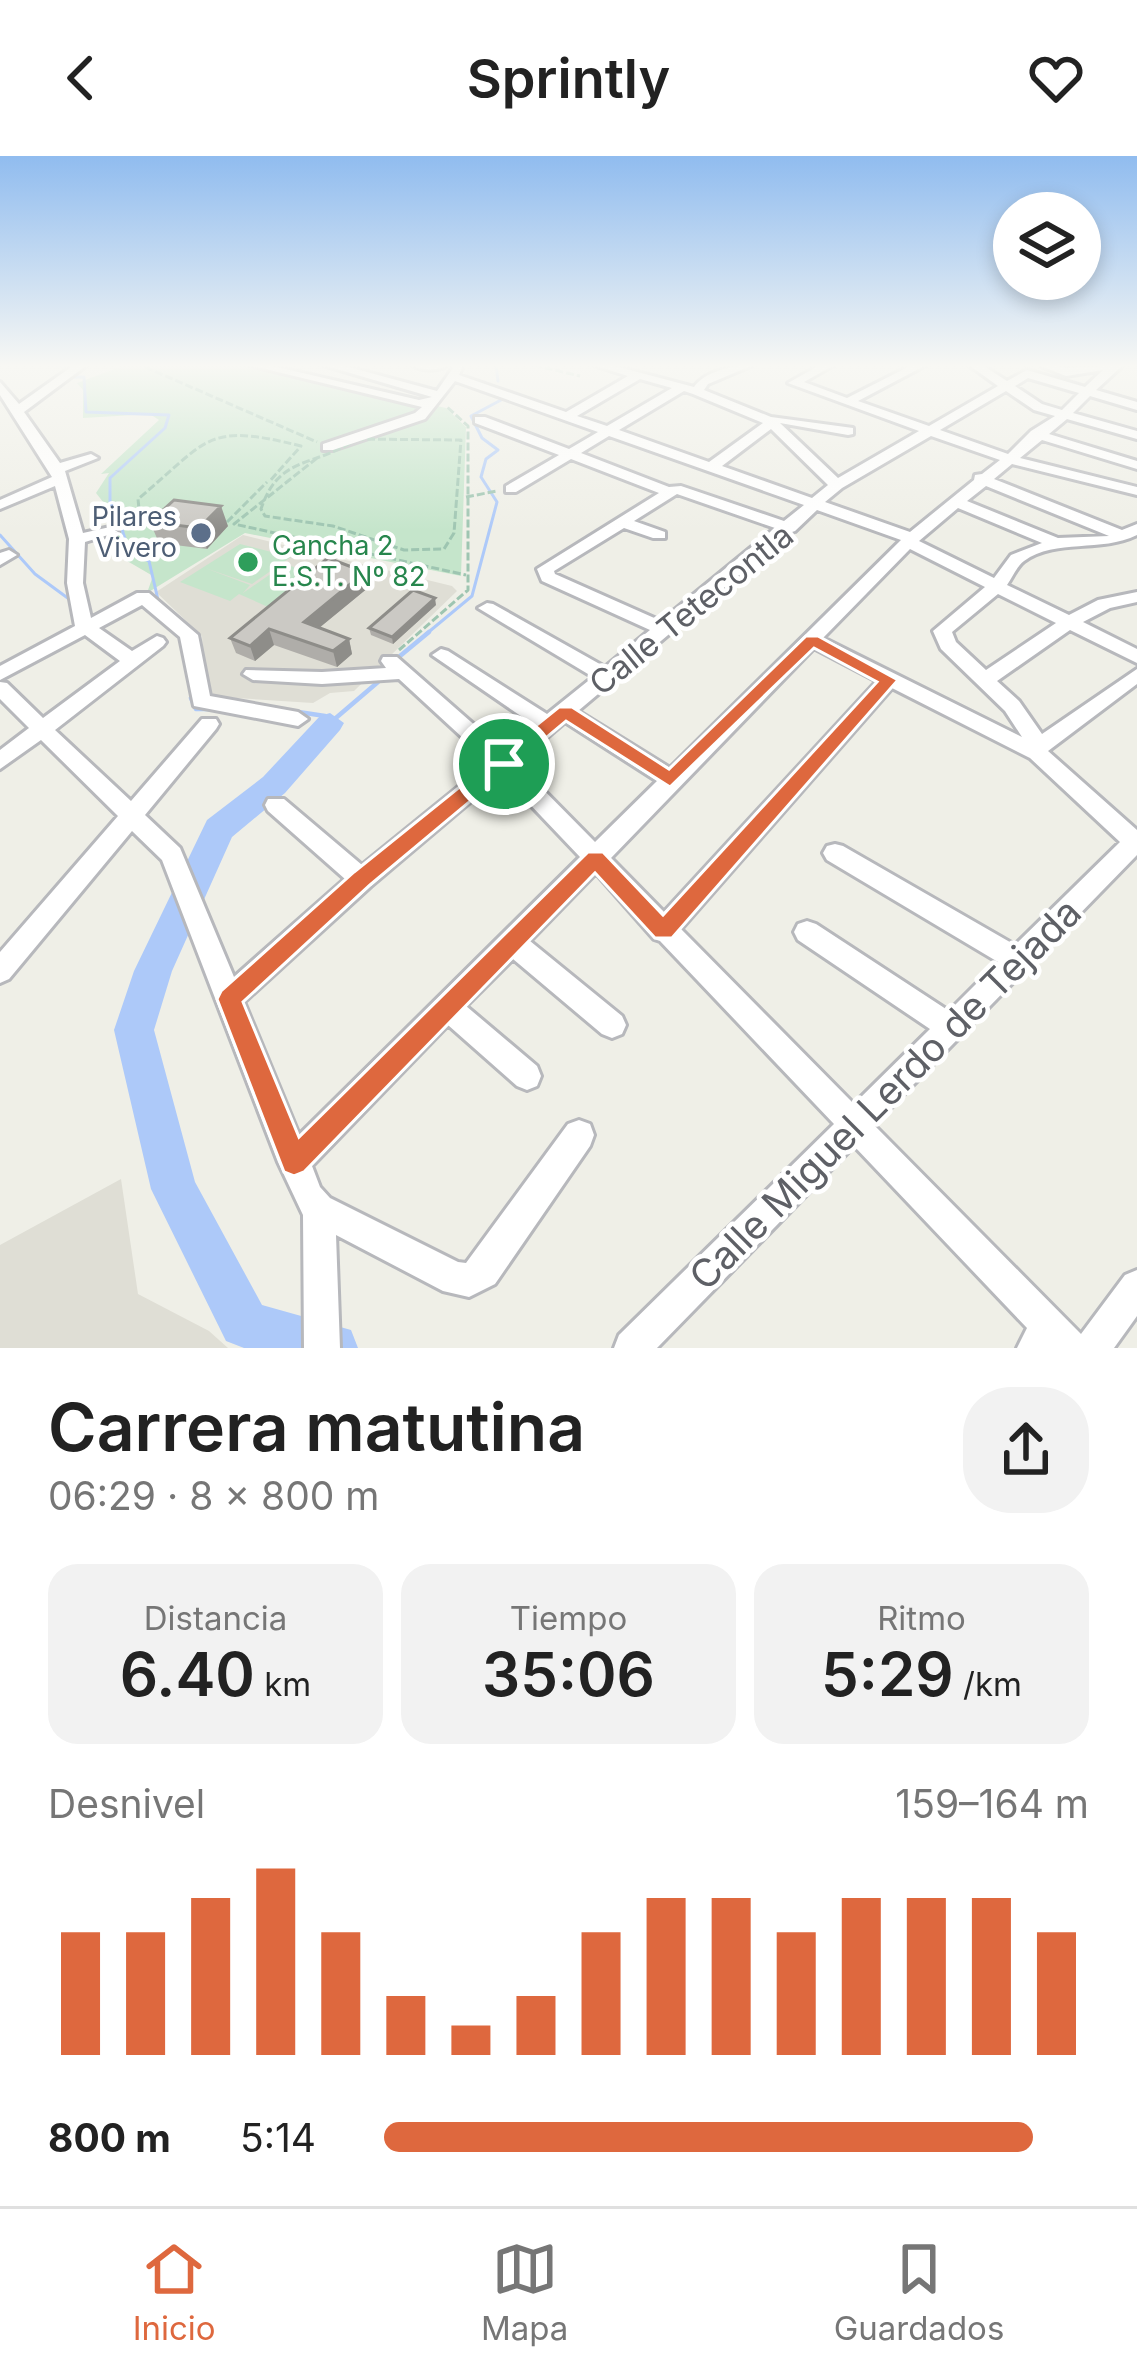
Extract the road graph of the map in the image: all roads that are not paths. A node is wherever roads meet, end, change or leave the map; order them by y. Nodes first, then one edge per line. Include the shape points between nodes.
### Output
1 (22, 421) edge
2 (408, 421) edge
3 (482, 421) edge
4 (576, 421) edge
5 (629, 421) edge
6 (770, 421) junction
7 (907, 421) edge
8 (950, 421) edge
9 (1057, 421) edge
10 (1082, 421) edge
11 (934, 429) junction
12 (848, 431) dead end
13 (607, 432) junction
14 (1036, 434) junction
15 (1137, 435) edge
16 (324, 452) road end
17 (569, 454) junction
18 (91, 458) dead end
19 (1007, 458) junction
20 (1137, 465) edge
21 (710, 469) junction
22 (58, 474) junction
23 (980, 478) junction
24 (837, 485) junction
25 (506, 490) road end
26 (675, 490) junction
27 (1137, 491) edge
28 (955, 501) junction
29 (0, 505) edge
30 (814, 506) junction
31 (623, 522) junction
32 (790, 528) junction
33 (110, 532) dead end
34 (1129, 532) edge
35 (659, 536) dead end
36 (77, 539) junction
37 (911, 540) junction
38 (1056, 543) junction
39 (998, 585) junction
40 (1134, 596) edge
41 (487, 608) dead end
42 (1071, 623) junction
43 (84, 626) junction
44 (663, 629) junction
45 (812, 640) junction
46 (158, 641) dead end
47 (441, 656) dead end
48 (1137, 657) edge
49 (132, 660) junction
50 (0, 674) edge
51 (253, 674) dead end
52 (1137, 676) edge
53 (608, 677) junction
54 (986, 679) junction
55 (889, 680) junction
56 (0, 688) edge
57 (207, 714) junction
58 (298, 719) dead end
59 (557, 719) junction
60 (39, 730) junction
61 (1038, 749) junction
62 (0, 760) edge
63 (504, 764) junction
64 (670, 779) junction
65 (276, 806) dead end
66 (131, 818) junction
67 (1136, 841) edge
68 (835, 853) dead end
69 (596, 859) junction
70 (362, 879) junction
71 (664, 931) junction
72 (807, 932) dead end
73 (513, 943) junction
74 (1016, 959) junction
75 (0, 971) edge
76 (230, 999) junction
77 (448, 1008) junction
78 (612, 1025) dead end
79 (949, 1026) junction
80 (527, 1076) dead end
81 (855, 1127) junction
82 (578, 1136) dead end
83 (294, 1162) junction
84 (319, 1222) junction
85 (1137, 1287) edge
86 (1051, 1341) edge
87 (322, 1348) edge
88 (632, 1348) edge
89 (1093, 1348) edge

1 - 22 street
2 - 16 street
3 - 17 street
4 - 13 street
5 - 13 street
6 - 12 street
6 - 21 street
6 - 24 street
7 - 11 street
8 - 11 street, Calle Tetecontla
9 - 14 street
10 - 15 street
11 - 19 street
11 - 24 street, Calle Tetecontla
13 - 17 street
13 - 21 street
14 - 19 street
14 - 20 street
17 - 25 street
17 - 26 street
18 - 22 street
19 - 23 street
19 - 27 street
21 - 30 street
22 - 29 street
22 - 36 street
23 - 28 street
23 - 34 street
24 - 30 street, Calle Tetecontla
26 - 31 street
26 - 32 street
28 - 37 street
28 - 38 street
30 - 32 street, Calle Tetecontla
30 - 37 street
31 - 35 street
31 - 44 street via 544,573
32 - 44 street, Calle Tetecontla
33 - 36 street
34 - 38 street
36 - 43 street
37 - 39 street
37 - 45 street
38 - 39 street via 1017,558
39 - 42 street
39 - 54 street via 942,631
40 - 42 street
41 - 53 street
42 - 48 street
42 - 54 street
43 - 49 street
43 - 50 street
43 - 57 street via 143,597 190,635
44 - 53 street, Calle Tetecontla
45 - 55 street
45 - 64 street
46 - 49 street
47 - 59 street
49 - 60 street
51 - 63 street via 322,678 397,667
52 - 61 street
53 - 59 street, Calle Tetecontla
54 - 61 street
55 - 61 street
55 - 71 street
56 - 60 street
57 - 58 street via 234,706
57 - 66 street
59 - 63 street, Calle Tetecontla
59 - 64 street
60 - 62 street
60 - 66 street
61 - 67 street
63 - 69 street
63 - 70 street, Calle Tetecontla
64 - 69 street
65 - 70 street
66 - 75 street
66 - 76 street via 177,866
67 - 74 street, Calle Miguel Lerdo de Tejada
68 - 74 street
69 - 71 street
69 - 73 street
70 - 76 street, Calle Tetecontla
71 - 81 street
72 - 79 street
73 - 77 street
73 - 78 street
74 - 79 street, Calle Miguel Lerdo de Tejada
76 - 83 street
77 - 80 street
77 - 83 street
79 - 81 street, Calle Miguel Lerdo de Tejada
81 - 86 street
81 - 88 street, Calle Miguel Lerdo de Tejada
82 - 84 street via 483,1272 469,1280
83 - 84 street
84 - 87 street
85 - 89 street

